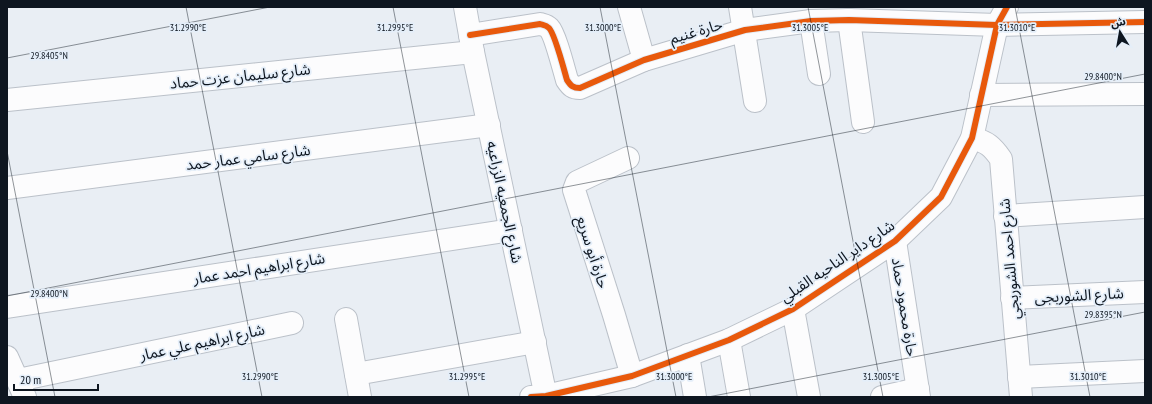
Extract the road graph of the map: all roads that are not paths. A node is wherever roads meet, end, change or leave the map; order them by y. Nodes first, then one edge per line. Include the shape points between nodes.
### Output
1 (465, 7) edge
2 (629, 7) edge
3 (740, 7) edge
4 (1002, 16) edge
5 (849, 20) junction
6 (811, 22) junction
7 (1145, 22) edge
8 (745, 30) junction
9 (472, 44) junction
10 (644, 60) junction
11 (818, 74) dead end
12 (1145, 94) edge
13 (981, 95) junction
14 (7, 100) edge
15 (755, 101) dead end
16 (863, 122) dead end
17 (489, 126) junction
18 (972, 138) junction
19 (628, 158) dead end
20 (7, 188) edge
21 (1145, 207) edge
22 (1006, 216) junction
23 (511, 230) junction
24 (894, 241) junction
25 (1145, 292) edge
26 (1012, 298) junction
27 (7, 307) edge
28 (793, 309) junction
29 (346, 319) dead end
30 (292, 323) dead end
31 (729, 340) junction
32 (535, 342) junction
33 (688, 355) junction
34 (7, 357) edge
35 (1145, 371) edge
36 (356, 374) junction
37 (632, 376) junction
38 (1020, 387) edge
39 (22, 389) edge
40 (918, 393) edge
41 (360, 397) edge
42 (541, 397) edge
43 (694, 397) edge
44 (739, 397) edge
45 (809, 397) edge
46 (882, 397) edge

1 - 9 main road, شارع الجمعيه الزراعيه
2 - 10 main road
3 - 8 main road
4 - 5 main road, حارة غنيم
4 - 7 main road, حارة غنيم
4 - 13 main road, شارع داير الناحيه القبلي
5 - 6 main road, حارة غنيم
5 - 16 main road
6 - 8 main road, حارة غنيم
6 - 11 main road
8 - 10 main road, حارة غنيم
8 - 15 main road
9 - 10 main road, حارة غنيم via 540,24 548,27 553,34 567,80 574,88 580,88
9 - 14 main road, شارع سليمان عزت حماد
9 - 17 main road, شارع الجمعيه الزراعيه
12 - 13 main road
13 - 18 main road, شارع داير الناحيه القبلي
17 - 20 main road, شارع سامي عمار حمد
17 - 23 main road, شارع الجمعيه الزراعيه
18 - 22 main road, شارع احمد الشوربجي via 994,149 1001,160
18 - 24 main road, شارع داير الناحيه القبلي via 941,197
19 - 37 main road, حارة أبو سريع via 577,182 574,190
21 - 22 main road
22 - 26 main road, شارع احمد الشوربجي
23 - 27 main road, شارع ابراهيم احمد عمار
23 - 32 main road, شارع الجمعيه الزراعيه
24 - 28 main road, شارع داير الناحيه القبلي
24 - 40 main road, حارة محمود حماد
25 - 26 main road, شارع الشوربجى
26 - 38 main road, شارع احمد الشوربجي
28 - 31 main road, شارع داير الناحيه القبلي
28 - 45 main road
29 - 36 main road
30 - 39 main road, شارع ابراهيم علي عمار
31 - 33 main road, شارع داير الناحيه القبلي
31 - 44 main road
32 - 36 main road
32 - 42 main road, شارع الجمعيه الزراعيه
33 - 37 main road, شارع داير الناحيه القبلي
33 - 43 main road
34 - 39 main road
35 - 38 main road
36 - 41 main road
37 - 42 main road, شارع داير الناحيه القبلي
40 - 46 main road

